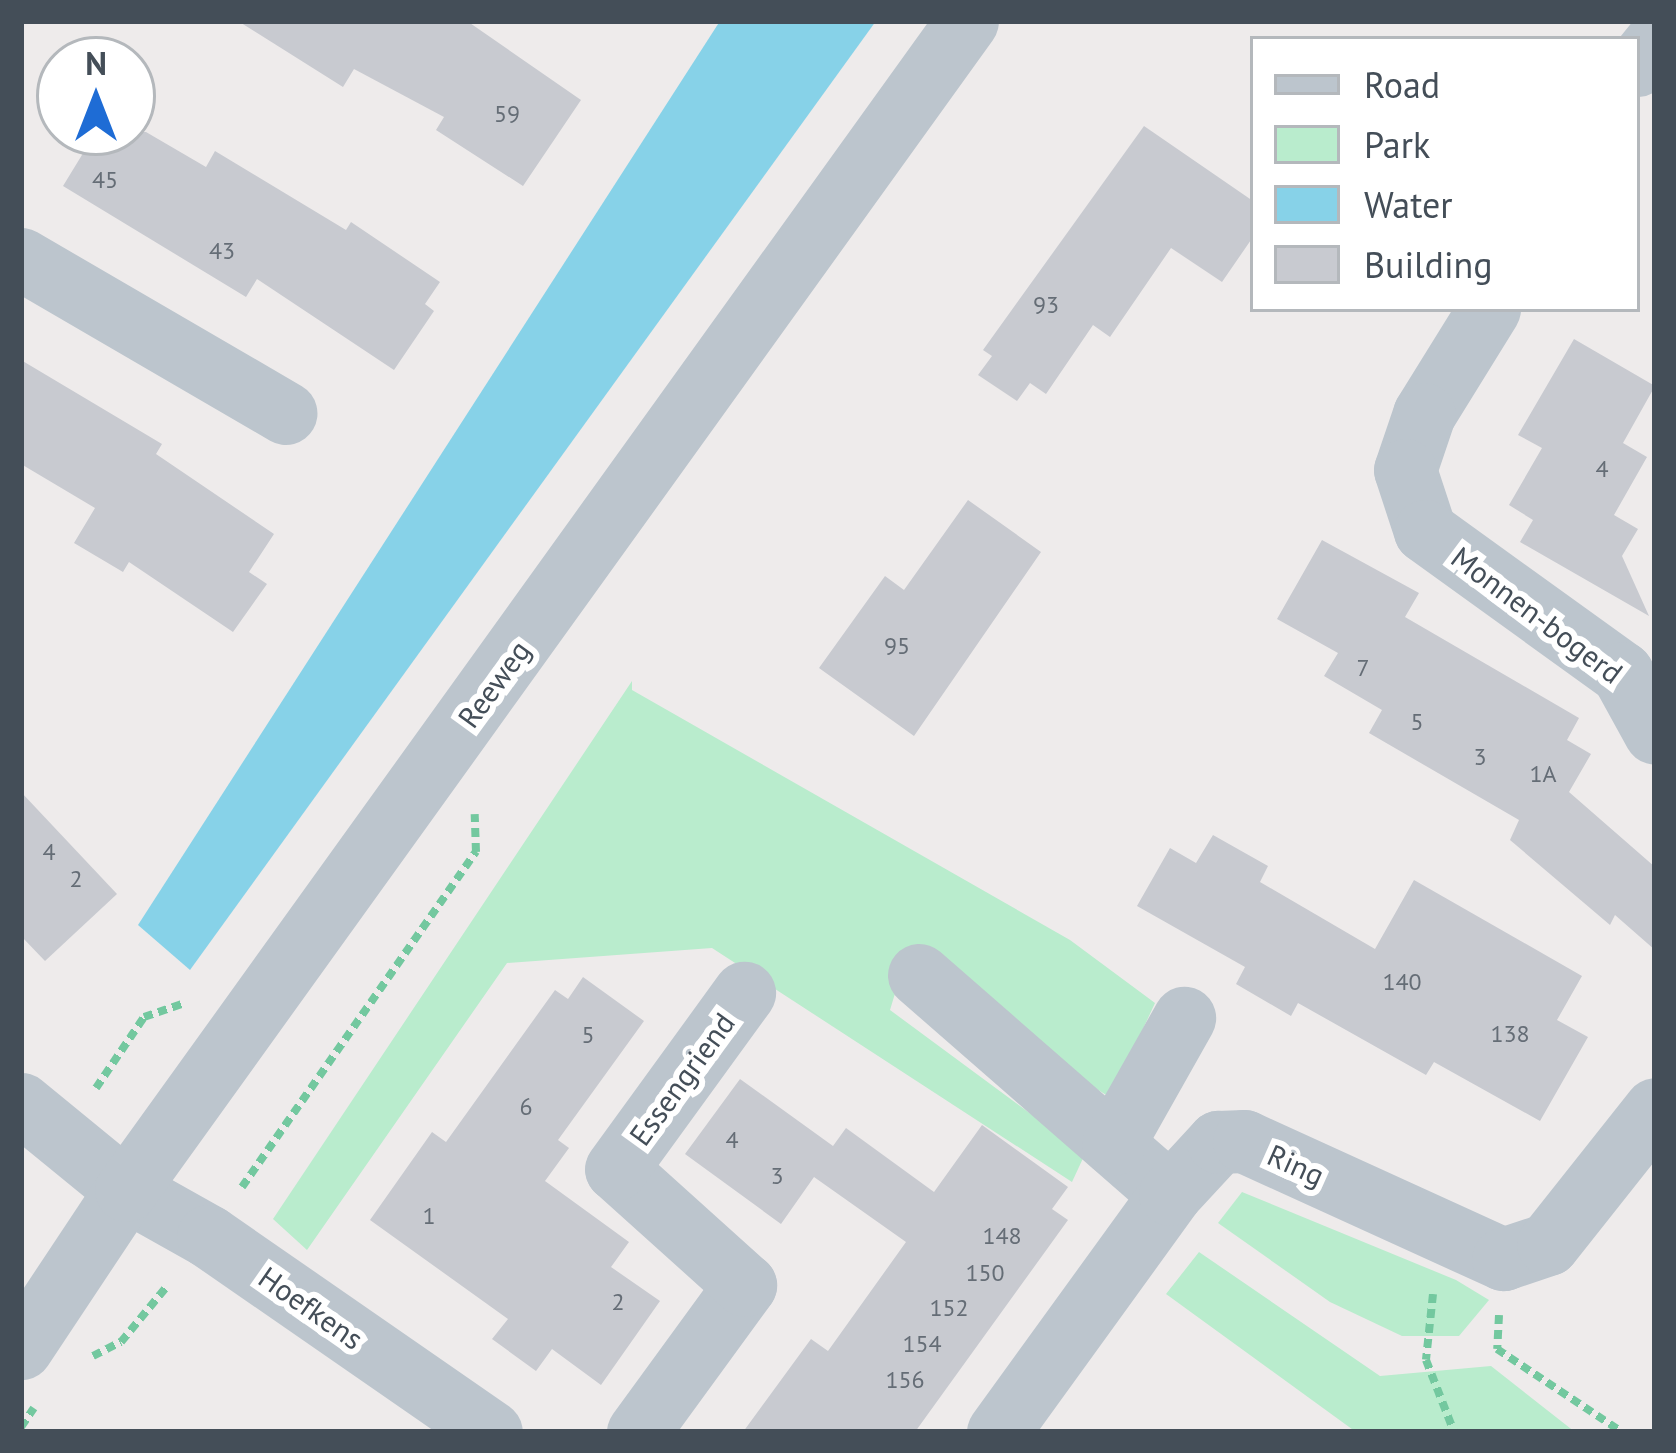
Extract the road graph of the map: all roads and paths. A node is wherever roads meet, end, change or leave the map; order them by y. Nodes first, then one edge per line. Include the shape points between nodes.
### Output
1 (967, 21) edge
2 (21, 259) edge
3 (1487, 312) edge
4 (286, 413) dead end
5 (1655, 734) edge
6 (919, 975) dead end
7 (744, 993) dead end
8 (1184, 1018) dead end
9 (21, 1104) edge
10 (1655, 1109) edge
11 (1113, 1144) junction
12 (126, 1190) junction
13 (1169, 1194) junction
14 (1478, 1247) junction
15 (21, 1348) edge
16 (418, 1412) edge
17 (491, 1432) edge
18 (638, 1432) edge
19 (998, 1432) edge
20 (1454, 1432) edge
21 (1622, 1432) edge

1 - 12 street, Reeweg
2 - 4 street
3 - 5 street, Monnen-bogerd via 1424,414 1405,470 1426,531 1622,673
6 - 11 street
7 - 18 street, Essengriend via 616,1169 745,1285
8 - 11 street
9 - 12 street, Hoefkens
10 - 14 street via 1548,1244
11 - 13 street
12 - 15 street, Reeweg
12 - 16 street, Hoefkens via 208,1236
13 - 14 street, Ring via 1218,1142 1244,1141
13 - 19 street, Ring
14 - 20 path via 1431,1300 1426,1360
14 - 21 path via 1497,1349
16 - 17 street, Hoefkens

